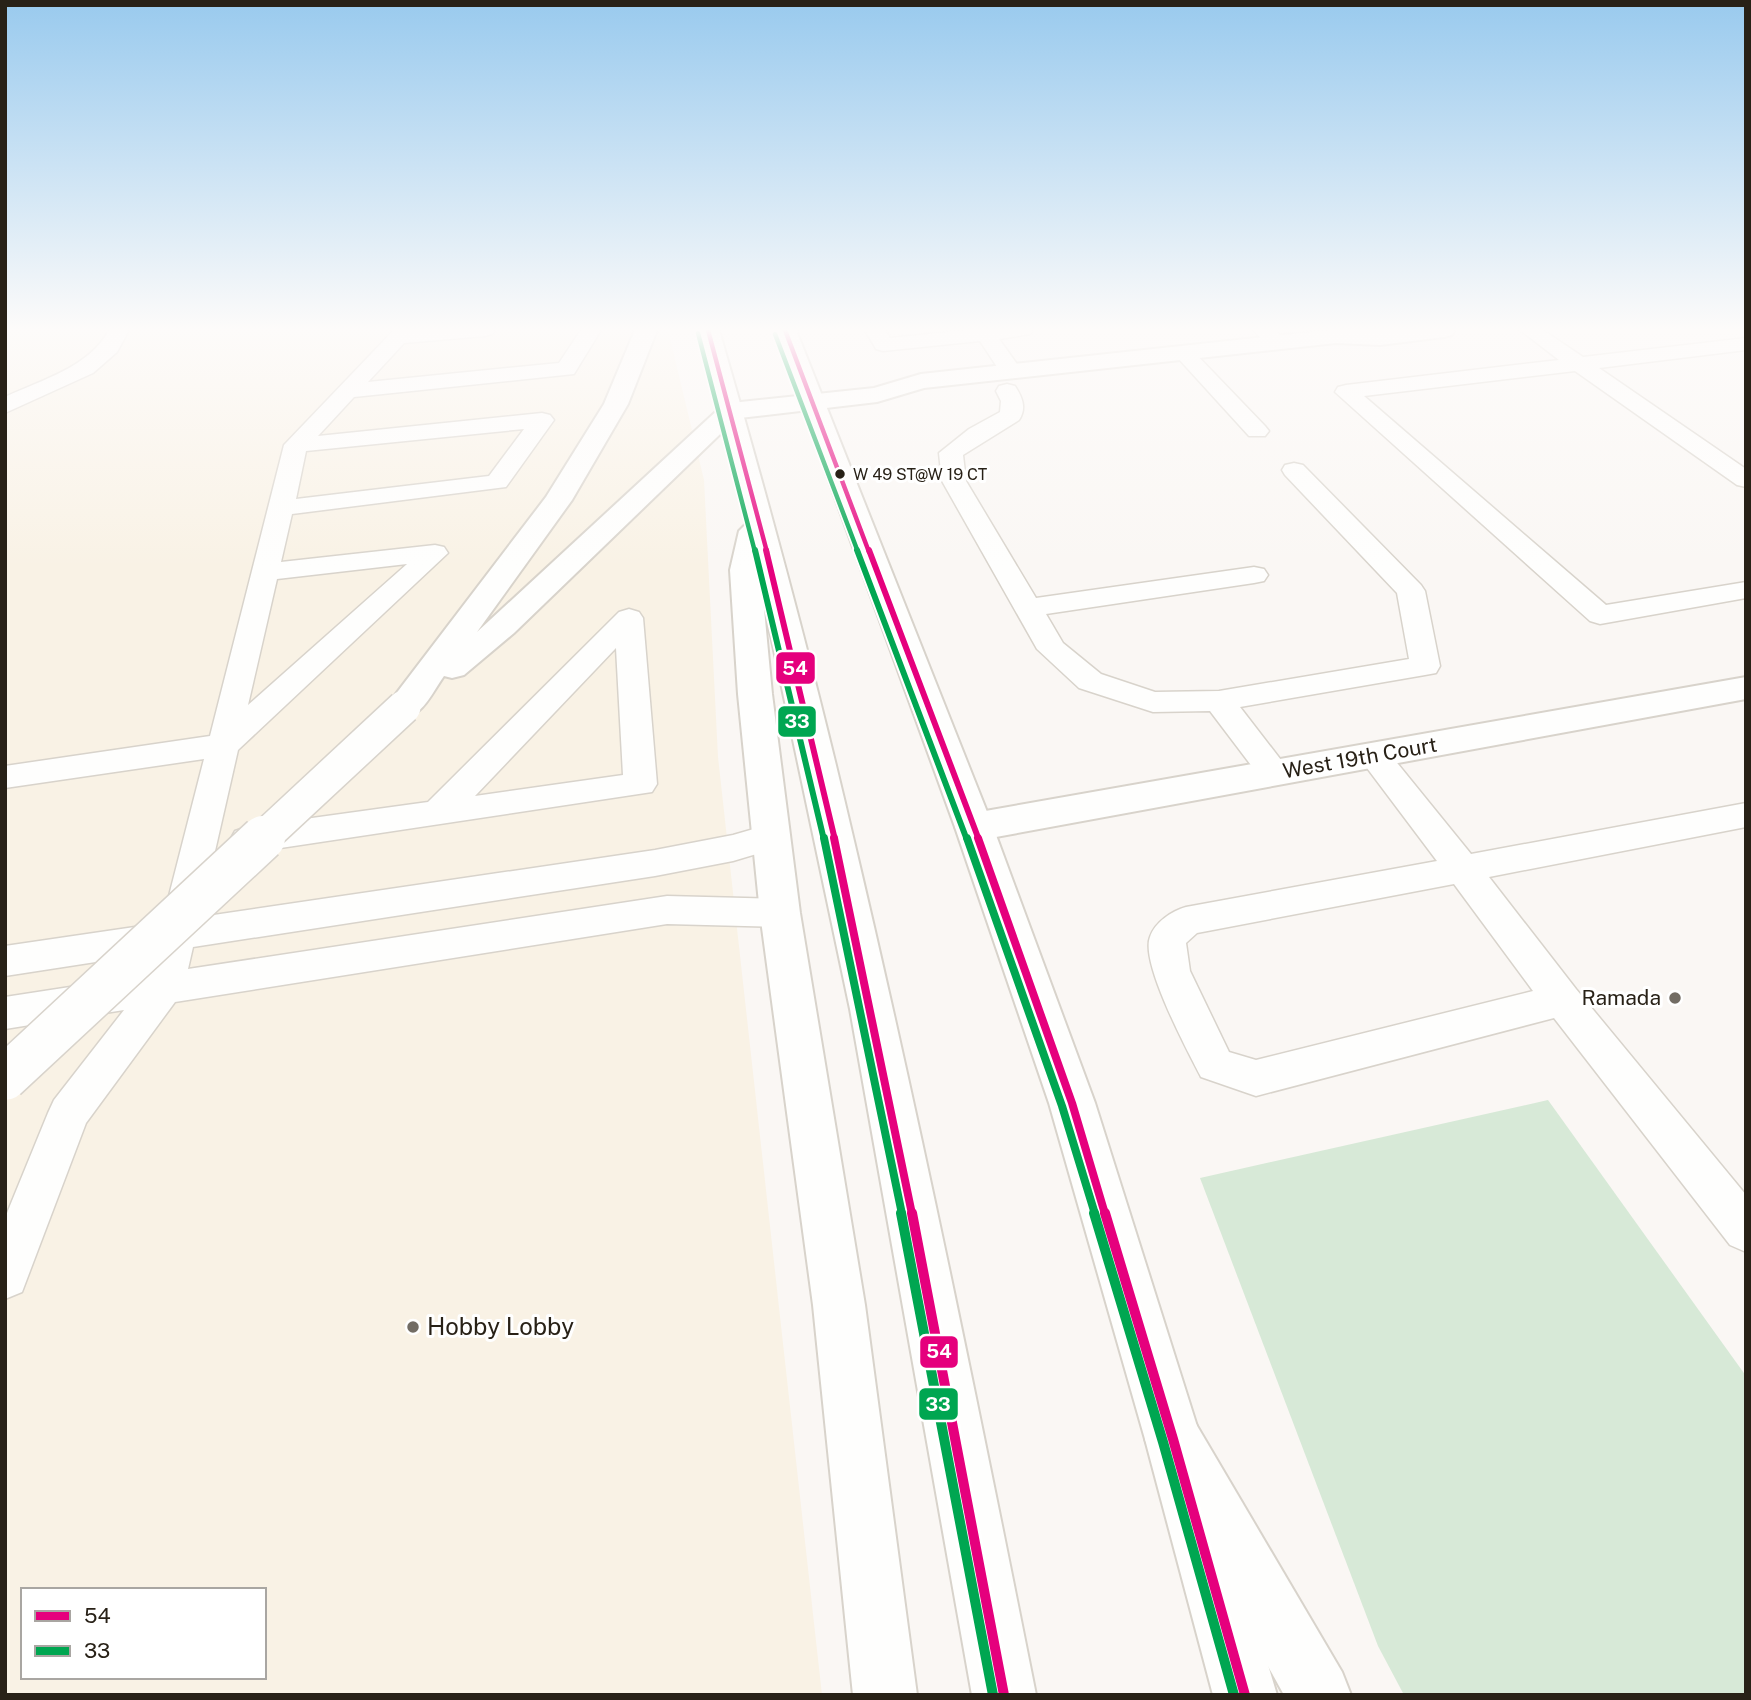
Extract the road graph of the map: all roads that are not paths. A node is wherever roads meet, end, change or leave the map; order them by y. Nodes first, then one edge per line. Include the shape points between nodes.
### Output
1 (330, 409) edge
2 (613, 409) edge
3 (745, 409) edge
4 (816, 409) edge
5 (1011, 409) edge
6 (1237, 409) edge
7 (1366, 409) edge
8 (1645, 409) edge
9 (731, 411) junction
10 (1257, 431) dead end
11 (296, 446) junction
12 (1294, 470) dead end
13 (1746, 480) edge
14 (281, 508) junction
15 (757, 512) junction
16 (265, 572) junction
17 (1254, 575) dead end
18 (1746, 590) edge
19 (1027, 608) junction
20 (1746, 688) edge
21 (1219, 701) junction
22 (404, 707) junction
23 (224, 745) junction
24 (1374, 756) junction
25 (1275, 773) junction
26 (5, 777) edge
27 (438, 813) junction
28 (1746, 815) edge
29 (974, 827) junction
30 (771, 838) junction
31 (198, 847) junction
32 (1463, 869) junction
33 (780, 913) junction
34 (177, 936) junction
35 (5, 961) edge
36 (165, 986) junction
37 (1562, 1000) junction
38 (5, 1013) edge
39 (5, 1078) edge
40 (1746, 1230) edge
41 (5, 1276) edge
42 (1173, 1439) junction
43 (885, 1695) edge
44 (1004, 1695) edge
45 (1245, 1695) edge
46 (1319, 1695) edge

1 - 11 lane
2 - 22 main road via 558,500
3 - 9 main road
4 - 29 main road
5 - 19 lane via 1010,415 951,453 954,481
6 - 10 lane
7 - 18 lane via 1600,615
8 - 13 lane
9 - 15 main road
9 - 22 main road via 503,626
11 - 14 lane
11 - 14 lane via 542,420 497,482
12 - 21 lane via 1411,591 1425,666
14 - 16 lane
15 - 30 main road via 745,570
15 - 44 main road via 839,853 926,1274
16 - 23 lane
16 - 23 lane via 435,553
17 - 19 lane
19 - 21 lane via 1052,649 1090,681 1153,702
20 - 24 main road, West 19th Court
21 - 25 lane
22 - 39 main road, bridge
23 - 26 lane
23 - 31 lane
24 - 25 main road, West 19th Court
24 - 32 lane
25 - 29 main road, West 19th Court
27 - 27 lane via 640,784 629,618 572,677
27 - 31 lane
28 - 32 lane
29 - 42 main road via 1072,1103
30 - 33 main road
30 - 34 lane via 655,863
31 - 34 lane
32 - 37 lane
32 - 37 lane via 1186,921 1167,939 1171,971 1215,1065 1256,1078
33 - 36 lane via 667,910
33 - 43 main road via 839,1305
34 - 35 lane
34 - 36 lane
36 - 38 lane
36 - 41 lane via 69,1113
37 - 40 lane
42 - 45 main road
42 - 46 main road

